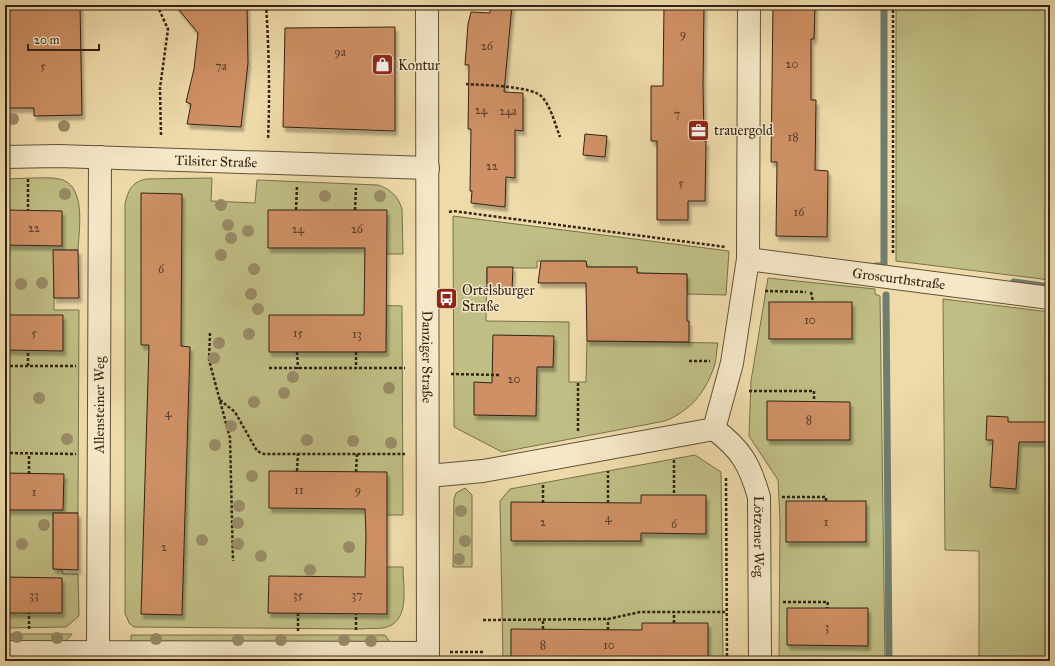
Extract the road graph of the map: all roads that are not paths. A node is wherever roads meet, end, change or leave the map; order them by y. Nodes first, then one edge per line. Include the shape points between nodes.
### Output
1 (427, 5) edge
2 (749, 5) edge
3 (5, 157) edge
4 (100, 157) junction
5 (428, 168) junction
6 (748, 259) junction
7 (1050, 298) edge
8 (714, 429) junction
9 (428, 476) junction
10 (5, 652) edge
11 (98, 653) junction
12 (428, 657) edge
13 (760, 661) edge

1 - 5 street, Danziger Straße
2 - 6 street
3 - 4 street, Tilsiter Straße
4 - 5 street, Tilsiter Straße
4 - 11 street, Allensteiner Weg
5 - 9 street, Danziger Straße
6 - 7 street, Groscurthstraße
6 - 8 street via 732,363
8 - 9 street via 482,471
8 - 13 street, Lötzener Weg via 728,439 743,457 752,473 759,497
9 - 12 street, Danziger Straße
10 - 11 street
11 - 12 street

